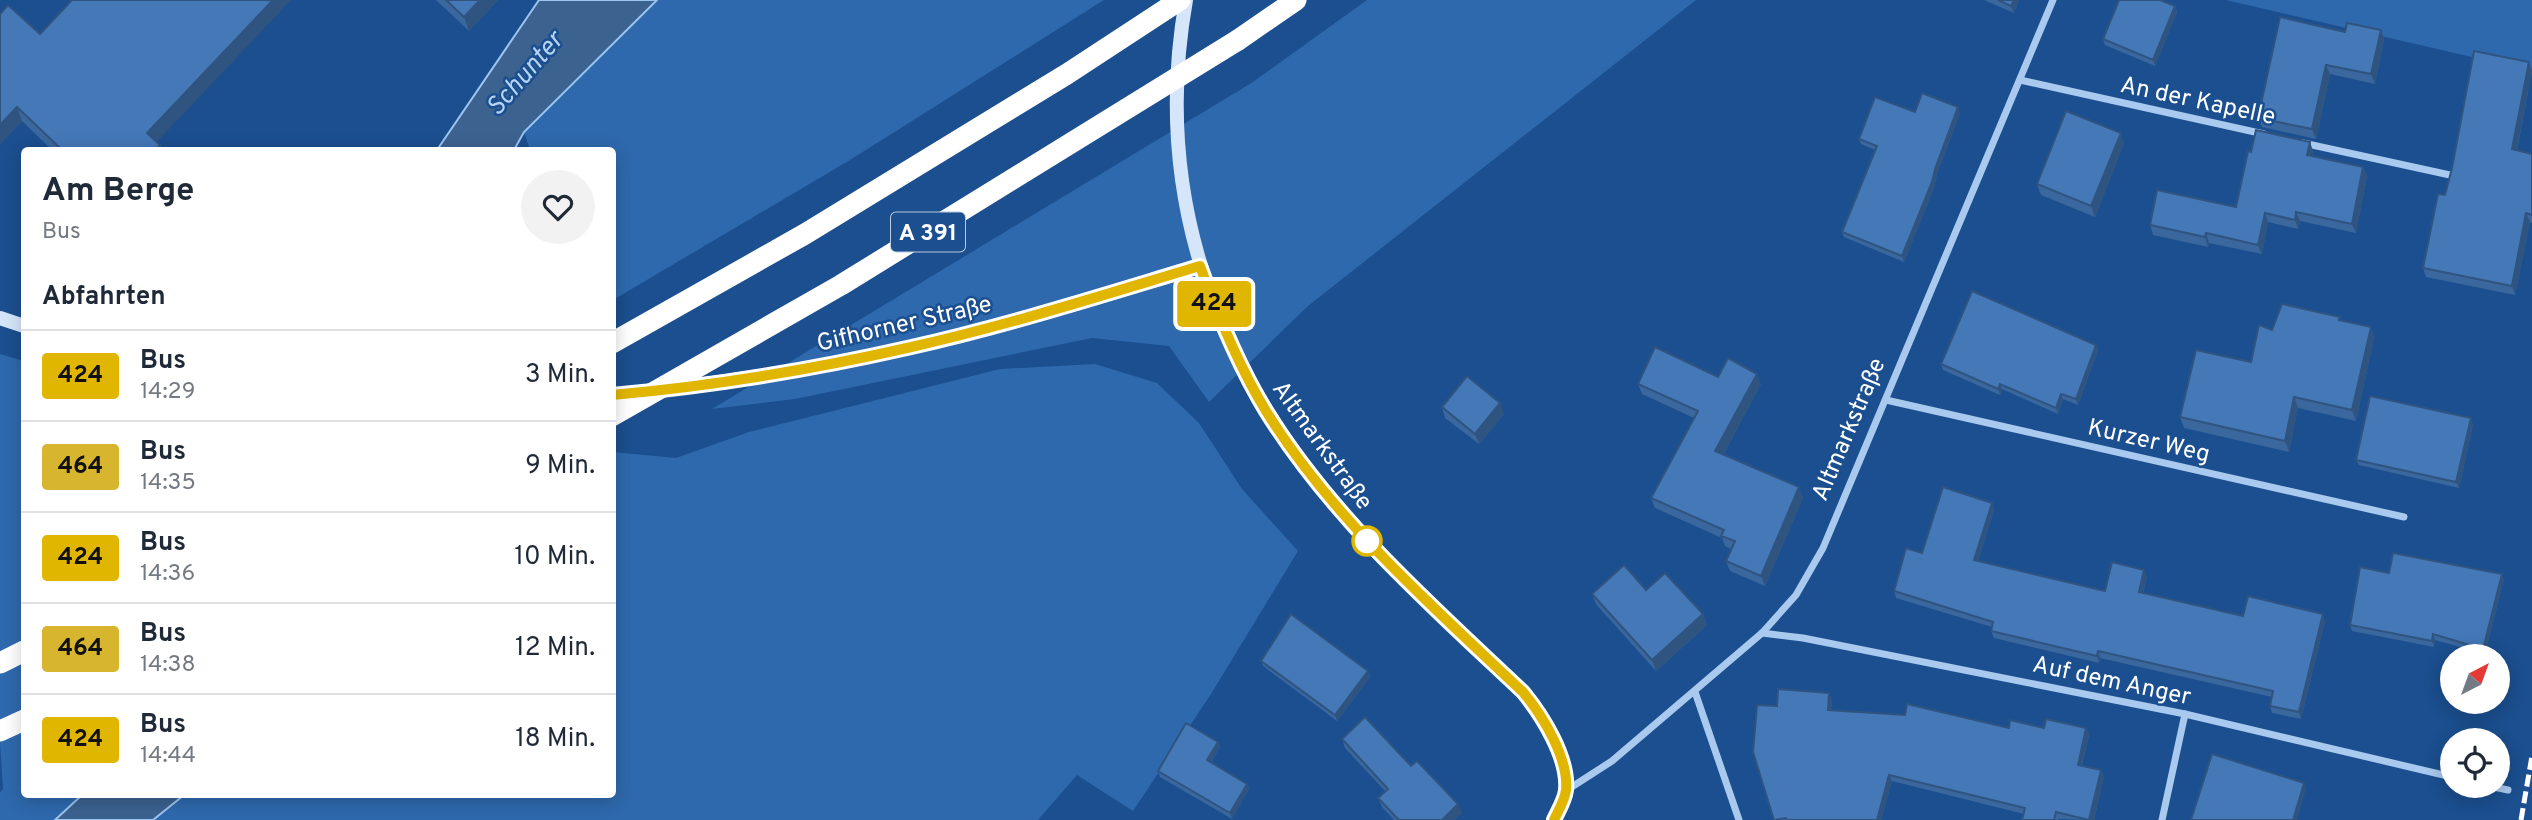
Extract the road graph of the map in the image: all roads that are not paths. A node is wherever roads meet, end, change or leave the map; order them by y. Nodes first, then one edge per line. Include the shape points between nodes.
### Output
1 (1181, 0) edge
2 (1186, 0) edge
3 (1296, 0) edge
4 (2053, 0) edge
5 (2020, 80) junction
6 (2275, 136) edge
7 (2288, 139) edge
8 (2450, 175) edge
9 (1200, 266) junction
10 (0, 318) edge
11 (21, 325) edge
12 (616, 341) edge
13 (616, 395) edge
14 (1886, 400) junction
15 (616, 414) edge
16 (2404, 517) dead end
17 (1762, 633) junction
18 (21, 652) edge
19 (0, 663) edge
20 (1695, 692) junction
21 (2185, 714) junction
22 (21, 722) edge
23 (0, 732) edge
24 (2440, 774) edge
25 (1566, 790) junction
26 (1553, 820) edge
27 (1739, 820) edge
28 (2162, 820) edge

1 - 12 highway, A 391 via 805,234
2 - 9 main road, Altmarkstraße via 1177,120 1183,182
3 - 15 highway, A 391, bridge via 841,285
4 - 5 street, Altmarkstraße
5 - 6 street, An der Kapelle
5 - 14 street, Altmarkstraße
7 - 8 street, An der Kapelle
9 - 13 main road, Gifhorner Straße via 909,348 794,371
9 - 25 main road, Altmarkstraße via 1239,363 1285,440 1367,541 1523,692 1557,746
10 - 11 main road
14 - 16 street, Kurzer Weg
14 - 17 street, Altmarkstraße via 1822,548 1796,594
17 - 20 street, Altmarkstraße
17 - 21 street, Auf dem Anger
18 - 19 highway
20 - 25 street, Altmarkstraße via 1612,761
20 - 27 street
21 - 24 street, Auf dem Anger
21 - 28 street
22 - 23 highway, bridge
25 - 26 main road

